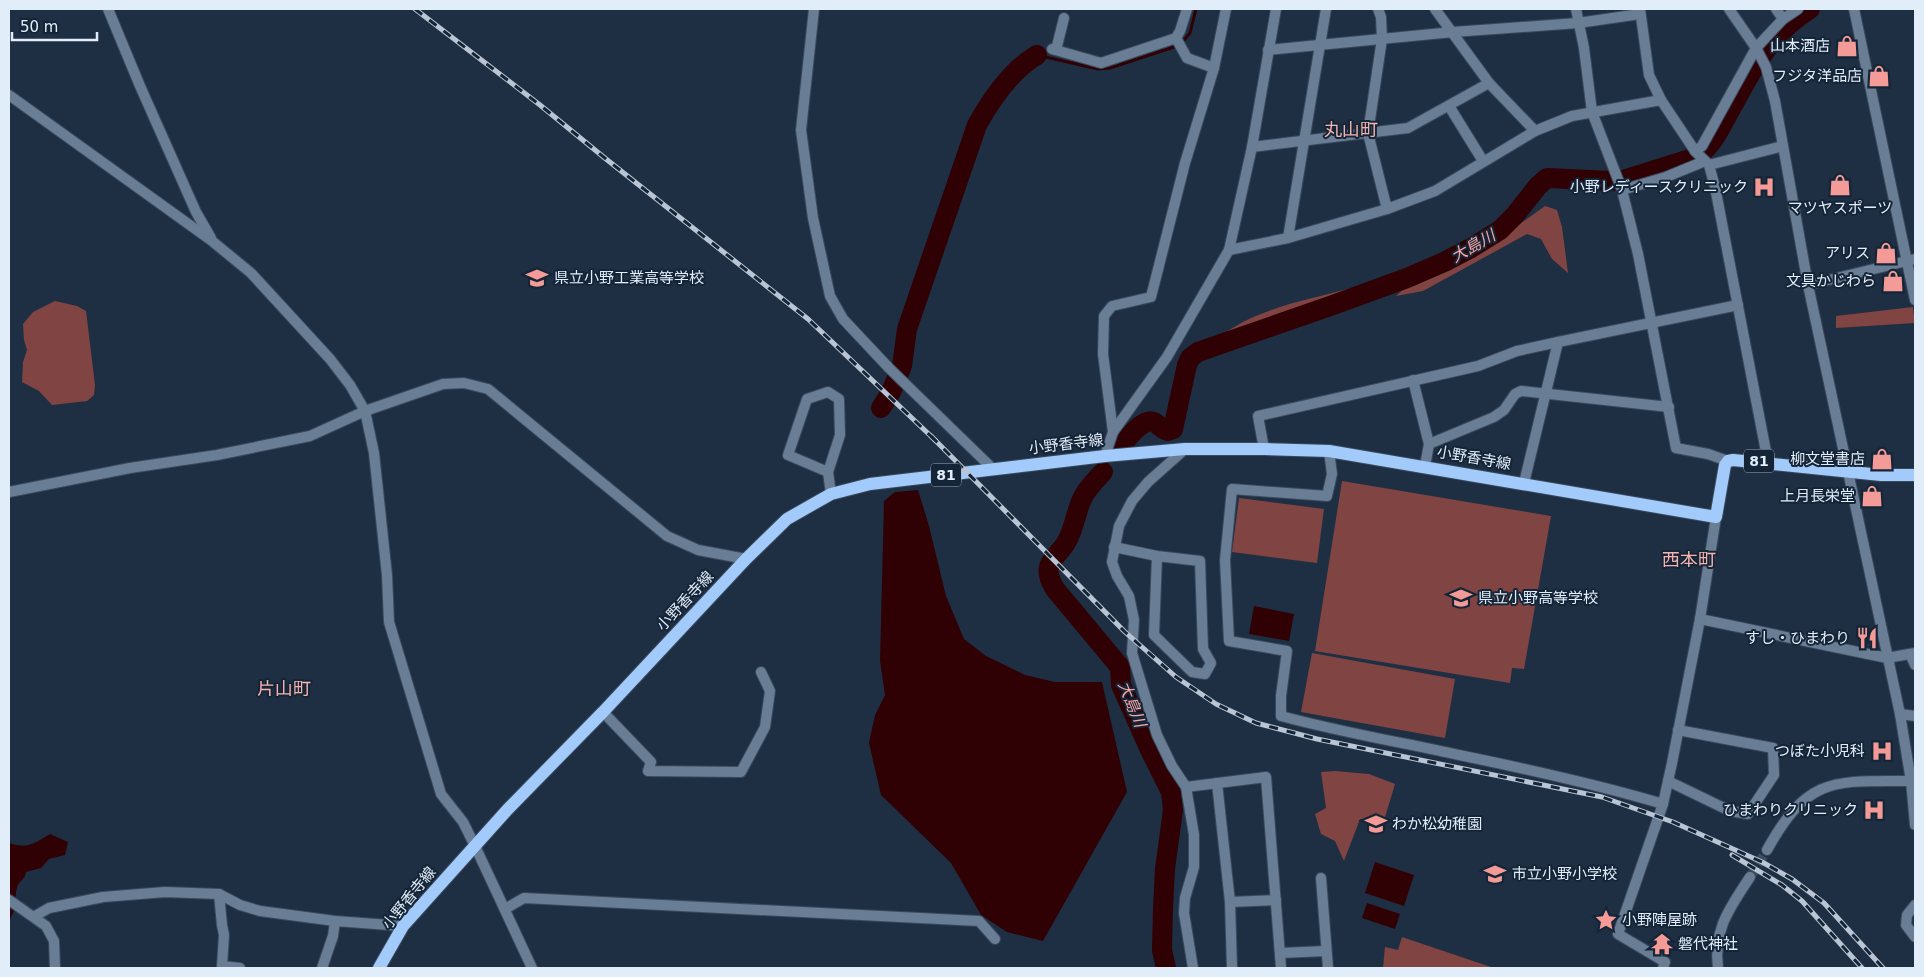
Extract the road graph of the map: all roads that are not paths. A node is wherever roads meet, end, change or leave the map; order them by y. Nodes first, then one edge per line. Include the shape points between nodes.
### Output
1 (108, 9) edge
2 (814, 9) edge
3 (1187, 9) edge
4 (1226, 9) edge
5 (1276, 9) edge
6 (1326, 9) edge
7 (1378, 9) edge
8 (1435, 9) edge
9 (1576, 9) edge
10 (1728, 9) edge
11 (1776, 9) edge
12 (1798, 9) edge
13 (1854, 9) edge
14 (1640, 11) edge
15 (1064, 18) dead end
16 (1783, 19) junction
17 (1578, 23) junction
18 (1453, 32) junction
19 (1382, 40) junction
20 (1178, 42) junction
21 (1318, 45) junction
22 (1756, 48) junction
23 (1268, 50) junction
24 (1214, 68) junction
25 (1490, 83) junction
26 (9, 95) edge
27 (1661, 100) junction
28 (1449, 106) junction
29 (1592, 112) junction
30 (1535, 131) junction
31 (1368, 133) junction
32 (1303, 142) junction
33 (1783, 146) junction
34 (1252, 147) junction
35 (1703, 159) junction
36 (1483, 161) junction
37 (1622, 190) junction
38 (1387, 209) junction
39 (1288, 238) junction
40 (212, 241) junction
41 (1229, 250) junction
42 (1911, 261) edge
43 (1808, 285) junction
44 (1915, 300) edge
45 (1738, 305) junction
46 (1652, 321) junction
47 (1558, 342) junction
48 (1413, 380) junction
49 (1546, 394) junction
50 (1669, 407) junction
51 (365, 411) junction
52 (1113, 432) junction
53 (1429, 444) junction
54 (1264, 448) junction
55 (1184, 449) junction
56 (1329, 451) junction
57 (1105, 456) junction
58 (1728, 461) junction
59 (1768, 462) junction
60 (1425, 466) junction
61 (992, 469) junction
62 (1847, 470) junction
63 (828, 472) junction
64 (1915, 475) edge
65 (1524, 483) junction
66 (9, 492) edge
67 (831, 494) junction
68 (1716, 517) junction
69 (1114, 547) junction
70 (1157, 556) junction
71 (746, 559) junction
72 (1700, 619) junction
73 (1912, 653) edge
74 (1888, 658) junction
75 (1915, 665) edge
76 (761, 672) dead end
77 (603, 712) junction
78 (1900, 714) junction
79 (1915, 716) edge
80 (1678, 730) junction
81 (1668, 781) junction
82 (1911, 781) junction
83 (1218, 783) junction
84 (1186, 787) junction
85 (1663, 804) junction
86 (1915, 825) edge
87 (475, 846) junction
88 (1767, 850) tunnel mouth
89 (1750, 877) tunnel mouth
90 (1321, 878) dead end
91 (220, 894) junction
92 (9, 900) edge
93 (1276, 900) junction
94 (1230, 902) junction
95 (1915, 905) edge
96 (505, 909) junction
97 (35, 916) junction
98 (335, 921) junction
99 (403, 926) junction
100 (1915, 937) edge
101 (995, 939) dead end
102 (1326, 951) junction
103 (1280, 953) junction
104 (222, 967) edge
105 (54, 968) edge
106 (240, 968) edge
107 (322, 968) edge
108 (379, 968) edge
109 (532, 968) edge
110 (1193, 968) edge
111 (1232, 968) edge
112 (1281, 968) edge
113 (1328, 968) edge
114 (1663, 968) edge
115 (1718, 968) edge

1 - 40 street via 196,212
2 - 61 street via 801,130 813,218 830,296 843,318 889,368
3 - 20 street
4 - 24 street
5 - 23 street
6 - 21 street
7 - 19 street
8 - 18 street
9 - 17 street
10 - 22 street
11 - 16 street
12 - 16 street
13 - 42 street
14 - 17 street
14 - 27 street via 1649,75
15 - 20 street via 1054,50 1101,63
16 - 22 street
17 - 18 street
17 - 29 street
18 - 19 street
18 - 25 street
19 - 21 street
19 - 31 street
20 - 24 street via 1187,58
21 - 23 street
21 - 32 street
22 - 33 street via 1766,67
22 - 35 street via 1702,146
23 - 34 street
24 - 52 street via 1150,297 1112,306 1104,316 1103,354
25 - 28 street
25 - 30 street
26 - 40 street
27 - 29 street
27 - 35 street
28 - 31 street via 1408,128
28 - 36 street
29 - 30 street via 1572,116
29 - 37 street
30 - 36 street
31 - 32 street
31 - 38 street
32 - 34 street
32 - 39 street
33 - 35 street
33 - 43 street
34 - 41 street
35 - 37 street via 1666,177
35 - 45 street via 1715,186
36 - 38 street via 1435,191
37 - 46 street
38 - 39 street
39 - 41 street
40 - 51 street via 251,273 330,359
41 - 52 street via 1167,357
42 - 43 street
42 - 44 street
43 - 62 street
45 - 46 street
45 - 59 street
46 - 47 street
46 - 50 street
47 - 48 street via 1517,351 1478,366
47 - 49 street
48 - 53 street
48 - 54 street via 1258,416
49 - 50 street
49 - 53 street via 1521,391 1494,417
49 - 65 street
50 - 58 street via 1676,448
51 - 66 street via 310,436
51 - 71 street via 442,384 464,383 488,389 667,536 698,550
51 - 87 street via 374,453 389,622 441,794 463,822
52 - 57 street
53 - 60 street
54 - 55 main road, 小野香寺線 / 81
54 - 56 main road, 小野香寺線 / 81
55 - 57 main road, 小野香寺線 / 81
55 - 69 street via 1132,501 1119,526
56 - 60 main road, 小野香寺線 / 81
56 - 85 street via 1332,474 1327,496 1232,489 1225,560 1229,641 1287,651 1281,716 1323,728 1608,788
57 - 61 main road, 小野香寺線 / 81
58 - 59 main road, 81
58 - 68 main road, 81
59 - 62 main road, 81
60 - 65 main road, 小野香寺線 / 81
61 - 67 main road, 小野香寺線 / 81 via 870,484
62 - 64 main road, 81
62 - 74 street
63 - 63 street via 840,435 839,399 828,392 807,399 788,454
63 - 67 street
65 - 68 main road, 小野香寺線 / 81
67 - 71 main road, 小野香寺線 / 81 via 787,519
68 - 72 street
69 - 70 street
69 - 84 street via 1112,562 1129,596 1134,620 1132,653 1157,735
70 - 70 street via 1154,634 1192,672 1205,674 1210,664 1203,649 1200,561
71 - 77 main road, 小野香寺線 / 81
72 - 74 street
72 - 80 street
73 - 74 street
73 - 75 street
74 - 78 street
76 - 77 street via 770,691 765,727 741,772 648,771 651,762
77 - 87 main road, 小野香寺線 / 81
78 - 79 street
78 - 82 street
80 - 81 street
80 - 81 street via 1774,748 1774,775 1748,814 1730,811
81 - 85 street
82 - 86 street
82 - 88 street via 1853,780 1817,791 1802,800 1789,815
83 - 84 street
83 - 93 street via 1266,776
83 - 94 street
84 - 110 street via 1194,835 1194,867 1184,913
85 - 114 street via 1618,934 1665,962
87 - 96 street
87 - 99 main road, 小野香寺線 / 81
89 - 115 street via 1720,928
90 - 102 street
91 - 97 street via 165,892 104,896 49,908
91 - 98 street via 260,911
91 - 104 street via 224,935
92 - 97 street
93 - 94 street
93 - 103 street
94 - 111 street
95 - 100 street via 1907,915 1906,925
96 - 101 street via 524,898 979,921
96 - 109 street
97 - 105 street via 46,926 54,941
98 - 99 street
98 - 107 street
99 - 108 main road, 小野香寺線 / 81
102 - 103 street
102 - 113 street
103 - 112 street
104 - 106 street

